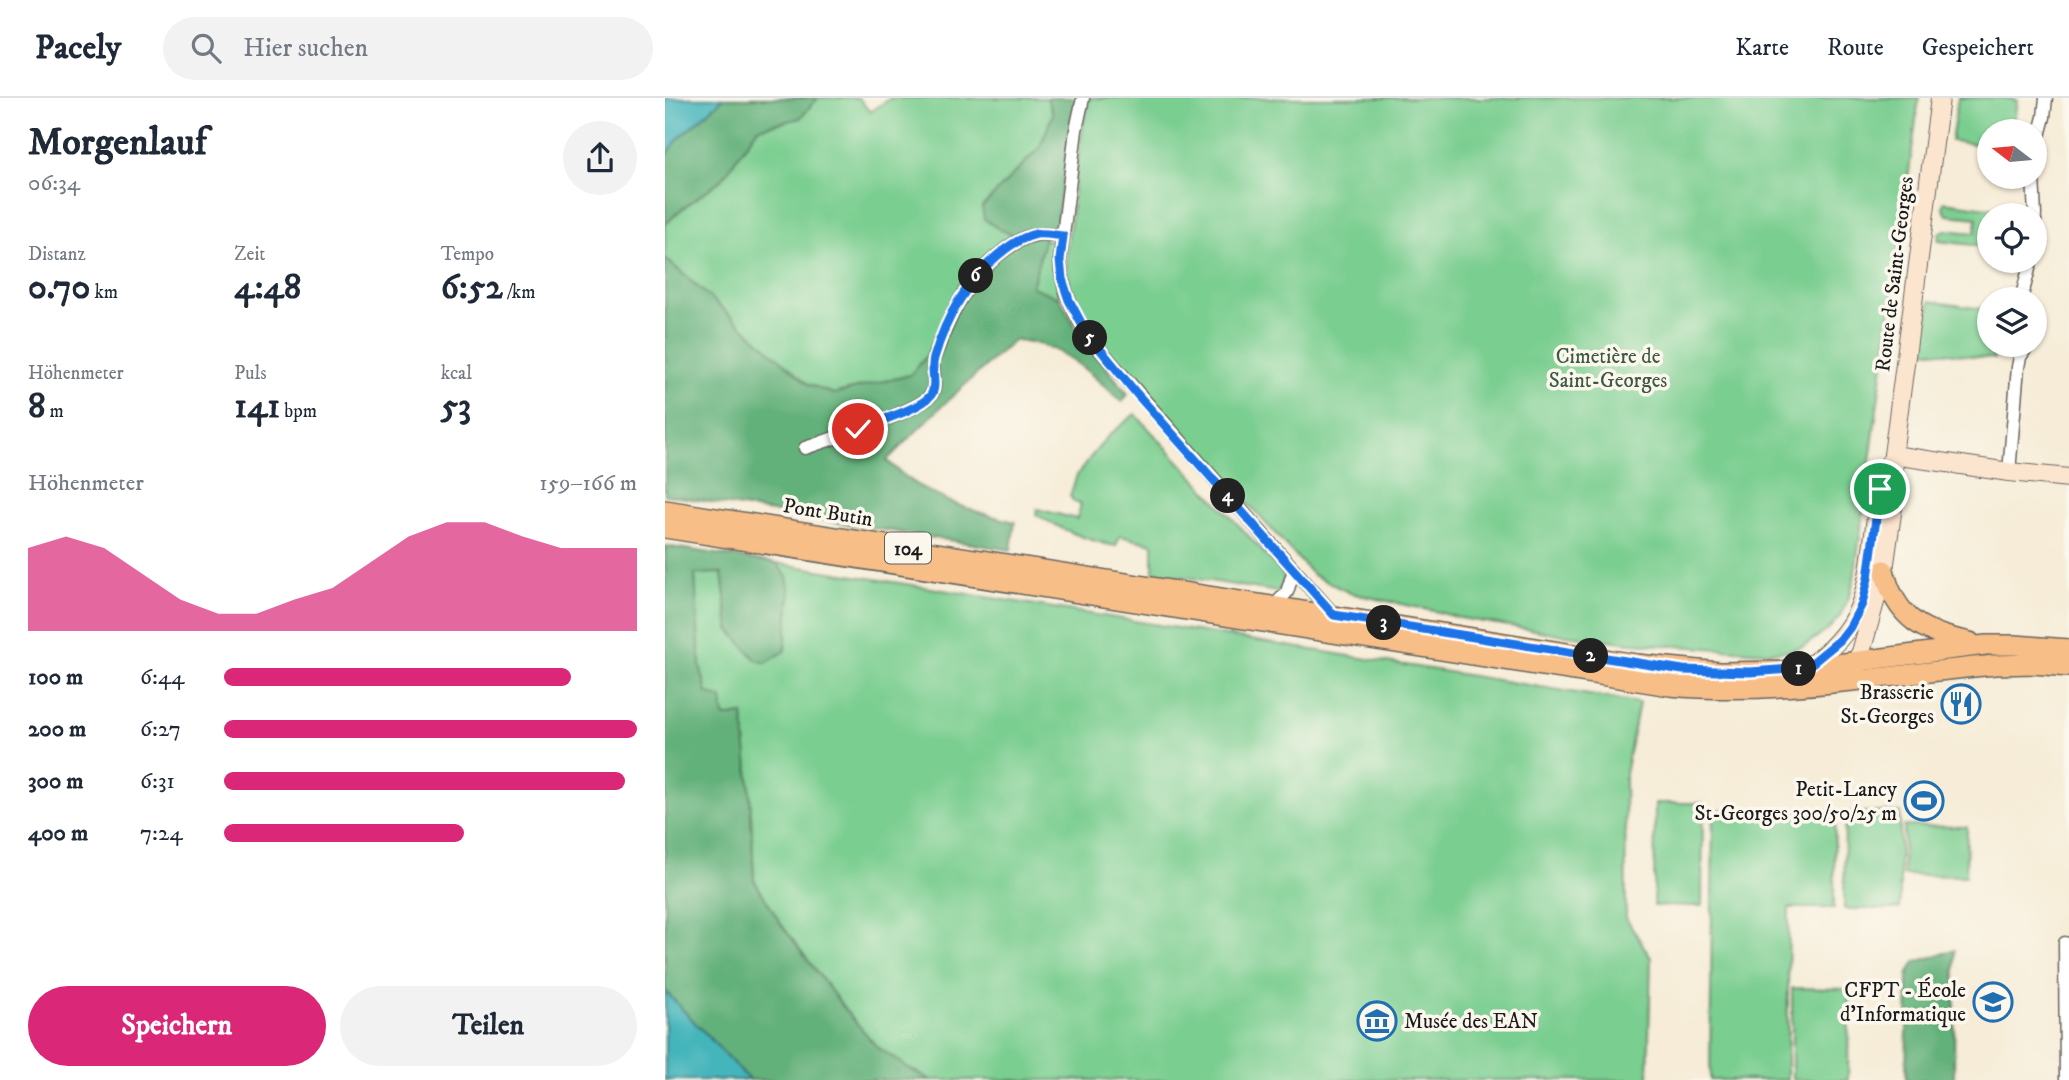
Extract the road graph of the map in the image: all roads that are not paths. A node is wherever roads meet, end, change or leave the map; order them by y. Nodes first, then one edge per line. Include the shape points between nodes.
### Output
1 (1083, 98) edge
2 (1940, 98) edge
3 (2046, 98) edge
4 (2043, 119) edge
5 (1063, 236) junction
6 (2020, 357) edge
7 (805, 448) dead end
8 (1893, 455) junction
9 (2009, 472) junction
10 (2069, 478) edge
11 (665, 510) edge
12 (665, 528) edge
13 (1294, 570) junction
14 (1884, 570) junction
15 (1150, 595) junction
16 (1274, 606) junction
17 (1334, 615) junction
18 (1986, 645) junction
19 (2069, 649) edge
20 (1857, 662) junction
21 (1995, 665) junction
22 (2069, 667) edge
23 (1806, 668) junction
24 (2069, 677) edge
25 (1845, 682) junction
26 (2065, 943) dead end
27 (2066, 1080) edge

1 - 5 street
2 - 8 street, Route de Saint-Georges
3 - 4 street
5 - 7 street via 1037,234 1020,240 969,284 949,318 934,358 930,397 912,409
5 - 13 street via 1062,279 1086,332
6 - 9 street
8 - 9 street
8 - 14 street, Route de Saint-Georges via 1895,492
8 - 23 street, Route de Saint-Georges via 1880,489 1862,604 1840,640
9 - 10 street
11 - 15 main road, Pont Butin / 104
12 - 15 main road, Pont Butin / 104
13 - 16 street via 1287,592
13 - 17 street
14 - 18 main road via 1896,602 1913,621 1937,634
14 - 20 street, Route de Saint-Georges
15 - 16 main road, 104
15 - 25 main road, 104 via 1669,686 1762,690
16 - 17 main road, 104
17 - 23 main road, 104 via 1673,668 1750,672
18 - 19 main road, 104
18 - 20 main road, 104
20 - 23 main road, 104
20 - 25 street, Route de Saint-Georges
21 - 22 main road, 104
21 - 24 main road
21 - 25 main road, 104
26 - 27 street

